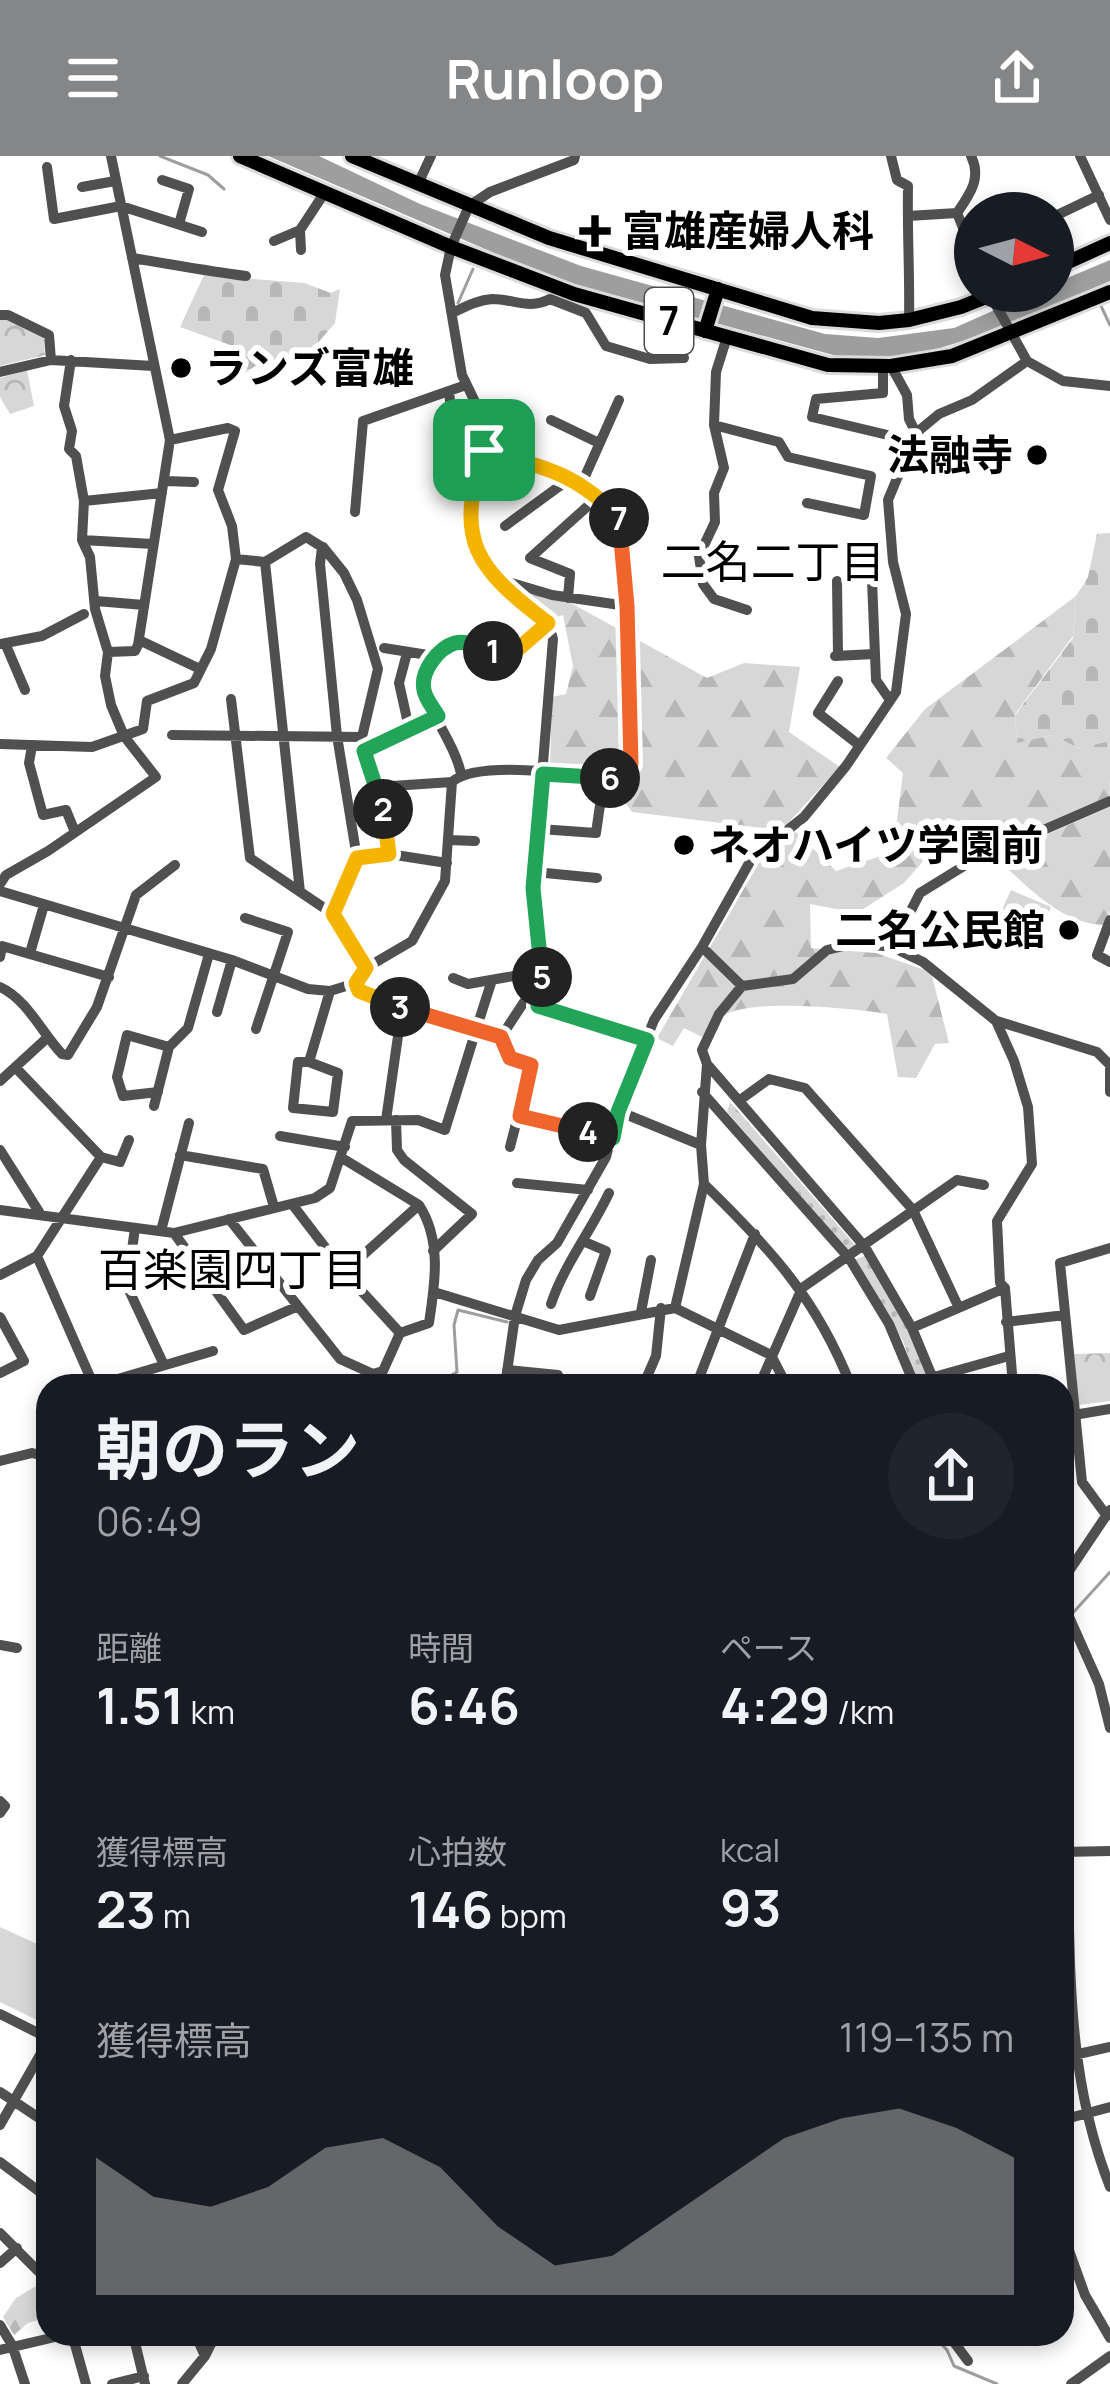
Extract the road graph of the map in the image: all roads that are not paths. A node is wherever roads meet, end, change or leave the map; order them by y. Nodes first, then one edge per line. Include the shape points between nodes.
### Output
1 (112, 156) edge
2 (240, 156) edge
3 (352, 156) edge
4 (431, 156) edge
5 (575, 156) edge
6 (891, 156) edge
7 (971, 156) edge
8 (1080, 156) edge
9 (47, 167) dead end
10 (161, 180) dead end
11 (116, 181) junction
12 (418, 184) junction
13 (82, 188) dead end
14 (325, 192) junction
15 (969, 192) edge
16 (1099, 195) junction
17 (121, 206) junction
18 (1074, 207) edge
19 (466, 213) junction
20 (954, 213) edge
21 (908, 216) junction
22 (1110, 220) edge
23 (179, 224) junction
24 (300, 230) junction
25 (202, 232) dead end
26 (274, 241) dead end
27 (453, 242) junction
28 (1110, 243) edge
29 (301, 250) dead end
30 (132, 257) junction
31 (1074, 259) edge
32 (246, 276) dead end
33 (718, 289) junction
34 (1110, 292) edge
35 (954, 307) edge
36 (454, 312) junction
37 (1000, 312) edge
38 (0, 315) edge
39 (909, 320) junction
40 (705, 332) junction
41 (1009, 332) junction
42 (727, 338) junction
43 (684, 358) dead end
44 (51, 360) junction
45 (71, 360) junction
46 (1027, 361) junction
47 (153, 366) junction
48 (887, 366) junction
49 (0, 372) edge
50 (466, 385) junction
51 (1110, 386) edge
52 (449, 391) junction
53 (619, 400) dead end
54 (551, 420) dead end
55 (714, 425) junction
56 (914, 437) junction
57 (170, 440) junction
58 (599, 443) junction
59 (455, 449) dead end
60 (484, 450) junction
61 (577, 480) junction
62 (194, 482) dead end
63 (164, 487) junction
64 (599, 496) junction
65 (84, 501) junction
66 (807, 503) dead end
67 (355, 512) dead end
68 (505, 526) dead end
69 (82, 540) junction
70 (154, 544) junction
71 (322, 547) junction
72 (236, 559) junction
73 (265, 562) junction
74 (491, 577) junction
75 (872, 580) dead end
76 (837, 581) dead end
77 (568, 598) junction
78 (96, 601) junction
79 (143, 604) junction
80 (627, 606) junction
81 (747, 610) dead end
82 (84, 614) dead end
83 (548, 623) junction
84 (873, 628) junction
85 (903, 628) junction
86 (139, 640) junction
87 (2, 644) edge
88 (384, 648) dead end
89 (107, 652) junction
90 (406, 653) junction
91 (874, 654) junction
92 (434, 656) junction
93 (200, 669) junction
94 (838, 681) dead end
95 (25, 690) dead end
96 (232, 699) dead end
97 (890, 700) junction
98 (438, 716) junction
99 (409, 728) junction
100 (172, 735) dead end
101 (234, 735) junction
102 (284, 735) junction
103 (124, 736) junction
104 (338, 736) junction
105 (362, 736) junction
106 (0, 743) edge
107 (859, 745) junction
108 (32, 746) junction
109 (364, 751) junction
110 (543, 774) junction
111 (457, 777) junction
112 (377, 787) junction
113 (1110, 800) edge
114 (600, 805) dead end
115 (540, 829) junction
116 (75, 832) junction
117 (449, 841) junction
118 (475, 842) dead end
119 (389, 854) junction
120 (357, 858) junction
121 (447, 863) junction
122 (175, 865) dead end
123 (535, 872) junction
124 (597, 878) dead end
125 (0, 888) edge
126 (300, 892) junction
127 (44, 905) junction
128 (333, 914) junction
129 (245, 918) dead end
130 (1110, 920) edge
131 (123, 927) junction
132 (702, 947) junction
133 (892, 947) junction
134 (30, 953) junction
135 (209, 954) junction
136 (0, 957) edge
137 (232, 960) junction
138 (1110, 962) edge
139 (366, 968) junction
140 (275, 975) junction
141 (514, 976) dead end
142 (109, 977) junction
143 (453, 978) dead end
144 (492, 980) junction
145 (356, 983) junction
146 (742, 986) junction
147 (0, 987) edge
148 (330, 992) junction
149 (538, 1006) junction
150 (402, 1008) junction
151 (217, 1012) dead end
152 (996, 1021) junction
153 (256, 1030) dead end
154 (476, 1030) junction
155 (501, 1037) junction
156 (47, 1038) junction
157 (647, 1040) junction
158 (169, 1047) junction
159 (309, 1062) junction
160 (707, 1064) junction
161 (1110, 1065) edge
162 (16, 1067) junction
163 (0, 1081) edge
164 (158, 1092) junction
165 (702, 1092) junction
166 (1110, 1092) edge
167 (740, 1100) junction
168 (154, 1106) dead end
169 (618, 1112) junction
170 (520, 1116) junction
171 (391, 1120) junction
172 (189, 1123) dead end
173 (280, 1136) dead end
174 (613, 1138) junction
175 (129, 1140) dead end
176 (701, 1144) junction
177 (511, 1147) dead end
178 (0, 1150) edge
179 (344, 1152) junction
180 (180, 1155) junction
181 (101, 1157) junction
182 (517, 1183) dead end
183 (704, 1184) junction
184 (985, 1185) dead end
185 (588, 1190) junction
186 (609, 1193) dead end
187 (292, 1204) junction
188 (419, 1205) junction
189 (274, 1207) junction
190 (0, 1210) edge
191 (913, 1210) junction
192 (40, 1215) junction
193 (63, 1218) junction
194 (229, 1220) junction
195 (135, 1228) junction
196 (168, 1232) junction
197 (755, 1234) junction
198 (585, 1241) junction
199 (557, 1244) junction
200 (866, 1247) junction
201 (1110, 1248) edge
202 (433, 1251) junction
203 (575, 1254) junction
204 (38, 1256) junction
205 (849, 1258) junction
206 (651, 1260) dead end
207 (344, 1272) junction
208 (0, 1275) edge
209 (802, 1288) junction
210 (1005, 1288) junction
211 (434, 1292) junction
212 (590, 1296) dead end
213 (551, 1304) dead end
214 (958, 1306) junction
215 (296, 1307) junction
216 (668, 1308) junction
217 (640, 1312) junction
218 (514, 1316) junction
219 (1065, 1316) junction
220 (0, 1317) edge
221 (1006, 1322) junction
222 (913, 1328) junction
223 (714, 1330) junction
224 (400, 1333) junction
225 (213, 1351) dead end
226 (771, 1355) junction
227 (1009, 1356) junction
228 (164, 1365) junction
229 (507, 1370) junction
230 (0, 1372) edge
231 (89, 1374) edge
232 (134, 1374) edge
233 (506, 1374) edge
234 (548, 1374) edge
235 (648, 1374) edge
236 (699, 1374) edge
237 (764, 1374) edge
238 (781, 1374) edge
239 (845, 1374) edge
240 (910, 1374) edge
241 (932, 1374) edge
242 (958, 1374) edge
243 (1011, 1374) edge
244 (1067, 1374) edge
245 (1110, 1409) edge
246 (1074, 1415) edge
247 (1074, 1444) edge
248 (36, 1454) edge
249 (0, 1461) edge
250 (1108, 1513) edge
251 (1074, 1560) edge
252 (1074, 1631) edge
253 (0, 1645) edge
254 (17, 1648) dead end
255 (1110, 1728) edge
256 (0, 1801) edge
257 (0, 1813) edge
258 (1110, 1851) edge
259 (1074, 1852) edge
260 (0, 2014) edge
261 (36, 2033) edge
262 (1110, 2047) edge
263 (1074, 2055) joint
264 (36, 2061) edge
265 (0, 2092) edge
266 (14, 2100) junction
267 (1110, 2107) edge
268 (36, 2116) edge
269 (1085, 2116) junction
270 (1074, 2118) edge
271 (0, 2125) edge
272 (0, 2162) edge
273 (1110, 2185) edge
274 (36, 2189) edge
275 (0, 2233) edge
276 (17, 2248) junction
277 (0, 2264) edge
278 (1074, 2264) edge
279 (36, 2269) edge
280 (0, 2325) edge
281 (1110, 2338) edge
282 (36, 2341) edge
283 (74, 2346) edge
284 (136, 2346) edge
285 (200, 2346) edge
286 (210, 2346) edge
287 (956, 2346) edge
288 (6, 2347) edge
289 (205, 2356) junction
290 (1110, 2356) edge
291 (968, 2361) dead end
292 (145, 2380) edge
293 (25, 2384) edge
294 (86, 2384) edge
295 (112, 2384) edge
296 (182, 2384) edge
297 (1071, 2384) edge

1 - 11 street
2 - 14 main road, 7
3 - 12 main road, 7
4 - 12 street
5 - 19 street via 490,192
6 - 21 street via 897,180 908,186
7 - 15 street
8 - 16 street
9 - 17 street via 54,218
10 - 23 street via 189,189
11 - 13 street
11 - 17 street
12 - 19 main road, 7
14 - 24 street
14 - 27 main road, 7
16 - 18 street
16 - 22 street
17 - 23 street
17 - 30 street
19 - 27 street
19 - 33 main road, 7
20 - 21 street
21 - 39 street
23 - 25 street
24 - 26 street
24 - 29 street
27 - 36 street via 445,275
27 - 40 main road, 7 via 574,294
28 - 31 main road
30 - 32 street
30 - 47 street
33 - 39 main road, 7 via 812,318
33 - 40 main road
34 - 41 main road, 7
35 - 39 main road, 7
36 - 43 street via 481,301 535,307 550,299 586,313 606,346 650,359
36 - 50 street
37 - 41 street
38 - 44 street via 49,335
40 - 42 main road, 7
41 - 46 street
41 - 48 main road, 7 via 952,356
42 - 48 main road, 7 via 828,365
42 - 55 street
44 - 45 street
44 - 49 street
45 - 47 street
45 - 65 street via 64,406
46 - 51 street via 1063,381
46 - 56 street
47 - 57 street
48 - 56 street via 907,395
48 - 56 street via 883,393 816,399 812,417
50 - 52 street
50 - 60 street
52 - 59 street
52 - 67 street via 364,421
53 - 58 street
54 - 58 street
55 - 66 street via 779,442 788,457 871,476 864,515
55 - 81 street via 724,468 715,522 699,556 703,584 714,599
56 - 85 street via 888,500
57 - 63 street
57 - 72 street via 235,431 218,490
58 - 61 street
60 - 61 street
60 - 74 street via 471,530
61 - 64 street
61 - 68 street
62 - 63 street
63 - 65 street
63 - 70 street
64 - 77 street via 530,558 570,574
64 - 80 street via 620,519
65 - 69 street
69 - 70 street
69 - 78 street
70 - 79 street
71 - 73 street via 306,537
71 - 104 street
71 - 105 street via 357,600 378,669
72 - 73 street
72 - 93 street
73 - 102 street
74 - 77 street
74 - 83 street
75 - 84 street
76 - 91 street via 835,656
77 - 80 street
78 - 79 street
78 - 89 street
79 - 86 street
80 - 110 street via 631,764 614,779
82 - 87 street via 42,636
83 - 92 street via 517,650 454,644
83 - 110 street
84 - 85 street
84 - 91 street
85 - 97 street
86 - 89 street via 135,651
86 - 93 street
87 - 95 street
88 - 90 street
89 - 103 street via 105,676
90 - 92 street
90 - 99 street via 399,683
91 - 97 street via 876,680
92 - 98 street via 424,692
93 - 103 street via 190,687 147,700 143,729
94 - 107 street via 818,713
96 - 101 street
97 - 107 street
98 - 99 street
98 - 111 street
99 - 109 street
100 - 101 street
101 - 102 street
101 - 126 street via 250,858
102 - 104 street
102 - 126 street
103 - 108 street via 92,747
103 - 116 street via 156,777
104 - 105 street
104 - 120 street
105 - 109 street
106 - 108 street
107 - 132 street via 804,818 752,858
108 - 116 street via 43,815 65,810
109 - 112 street
110 - 111 street
110 - 115 street
111 - 112 street
111 - 117 street
112 - 119 street
113 - 133 street via 920,893
114 - 115 street via 596,832
115 - 123 street
116 - 125 street via 6,875
117 - 118 street
117 - 121 street
119 - 120 street
119 - 121 street
120 - 128 street
121 - 139 street via 412,941
122 - 131 street via 136,895
123 - 124 street
123 - 149 street
125 - 127 street
126 - 128 street
127 - 131 street
127 - 134 street
128 - 139 street
129 - 140 street via 288,932
130 - 138 street via 1097,956
131 - 135 street
131 - 142 street
132 - 146 street
132 - 157 street
133 - 146 street via 841,946 793,979
133 - 152 street
134 - 136 street via 2,946
134 - 142 street
135 - 137 street
135 - 158 street via 188,1028
137 - 140 street
137 - 151 street
139 - 145 street
140 - 148 street
140 - 153 street
141 - 144 street
142 - 156 street via 68,1055
143 - 144 street
144 - 154 street
145 - 148 street
145 - 150 street
146 - 160 street via 702,1050
147 - 156 street via 17,995
148 - 159 street
149 - 155 street via 524,1002
149 - 157 street
150 - 154 street
150 - 171 street
152 - 161 street via 1097,1052
152 - 210 street via 1028,1107 1032,1164 997,1221
154 - 155 street
154 - 171 street via 445,1130
155 - 170 street via 510,1058 531,1065
156 - 162 street
157 - 169 street
158 - 164 street
158 - 164 street via 127,1035 117,1077 123,1096
159 - 159 street via 298,1062 293,1108 333,1112 338,1073
160 - 165 street
160 - 167 street
161 - 166 street
162 - 163 street
162 - 181 street
164 - 168 street
165 - 176 street
165 - 205 street
167 - 191 street via 769,1079 805,1088
167 - 200 street
169 - 174 street
169 - 176 street
170 - 174 street
170 - 177 street
171 - 179 street via 352,1120
171 - 202 street via 404,1160 472,1214
172 - 180 street
173 - 179 street
174 - 185 street
175 - 181 street via 120,1162
176 - 183 street
178 - 192 street
179 - 187 street via 330,1188
179 - 188 street
180 - 189 street via 263,1169
180 - 196 street
181 - 193 street
182 - 185 street
183 - 197 street
183 - 216 street
184 - 191 street via 957,1180
185 - 199 street
186 - 198 street
187 - 189 street
187 - 207 street
188 - 202 street
188 - 207 street
189 - 194 street
190 - 192 street
191 - 200 street
191 - 214 street
192 - 193 street
193 - 195 street
193 - 204 street
194 - 196 street
194 - 215 street
195 - 196 street
195 - 228 street via 127,1286
196 - 215 street via 244,1330
197 - 209 street
197 - 223 street
198 - 203 street
198 - 212 street via 606,1251
199 - 203 street
199 - 218 street via 526,1280
200 - 205 street
200 - 222 street
201 - 219 street via 1060,1263
202 - 211 street
203 - 213 street
204 - 208 street
204 - 231 street
205 - 209 street
205 - 240 street
206 - 217 street
207 - 224 street
209 - 226 street
209 - 239 street
210 - 214 street
210 - 221 street
211 - 218 street
211 - 224 street via 429,1323
214 - 222 street
215 - 224 street via 340,1359 373,1374
216 - 217 street
216 - 223 street
216 - 235 street
217 - 218 street via 559,1330
218 - 229 street
219 - 221 street
219 - 244 street
220 - 230 street via 24,1361
221 - 227 street
222 - 241 street
223 - 226 street
223 - 236 street
225 - 228 street
226 - 237 street
226 - 238 street
227 - 242 street
227 - 243 street
228 - 232 street
229 - 233 street
229 - 234 street
245 - 246 street
247 - 250 street via 1082,1482
248 - 249 street
250 - 251 street
252 - 255 street
253 - 254 street
256 - 257 street
258 - 259 street
260 - 261 street
262 - 263 street
263 - 269 street
264 - 266 street
265 - 266 street
266 - 268 street
266 - 271 street
267 - 269 street
269 - 270 street
269 - 273 street
272 - 274 street
275 - 276 street
276 - 277 street
276 - 279 street
278 - 281 street
280 - 288 street
282 - 288 street
283 - 294 street
284 - 292 street
285 - 289 street
286 - 289 street
287 - 291 street
288 - 293 street
289 - 296 street
290 - 297 street
292 - 295 street

